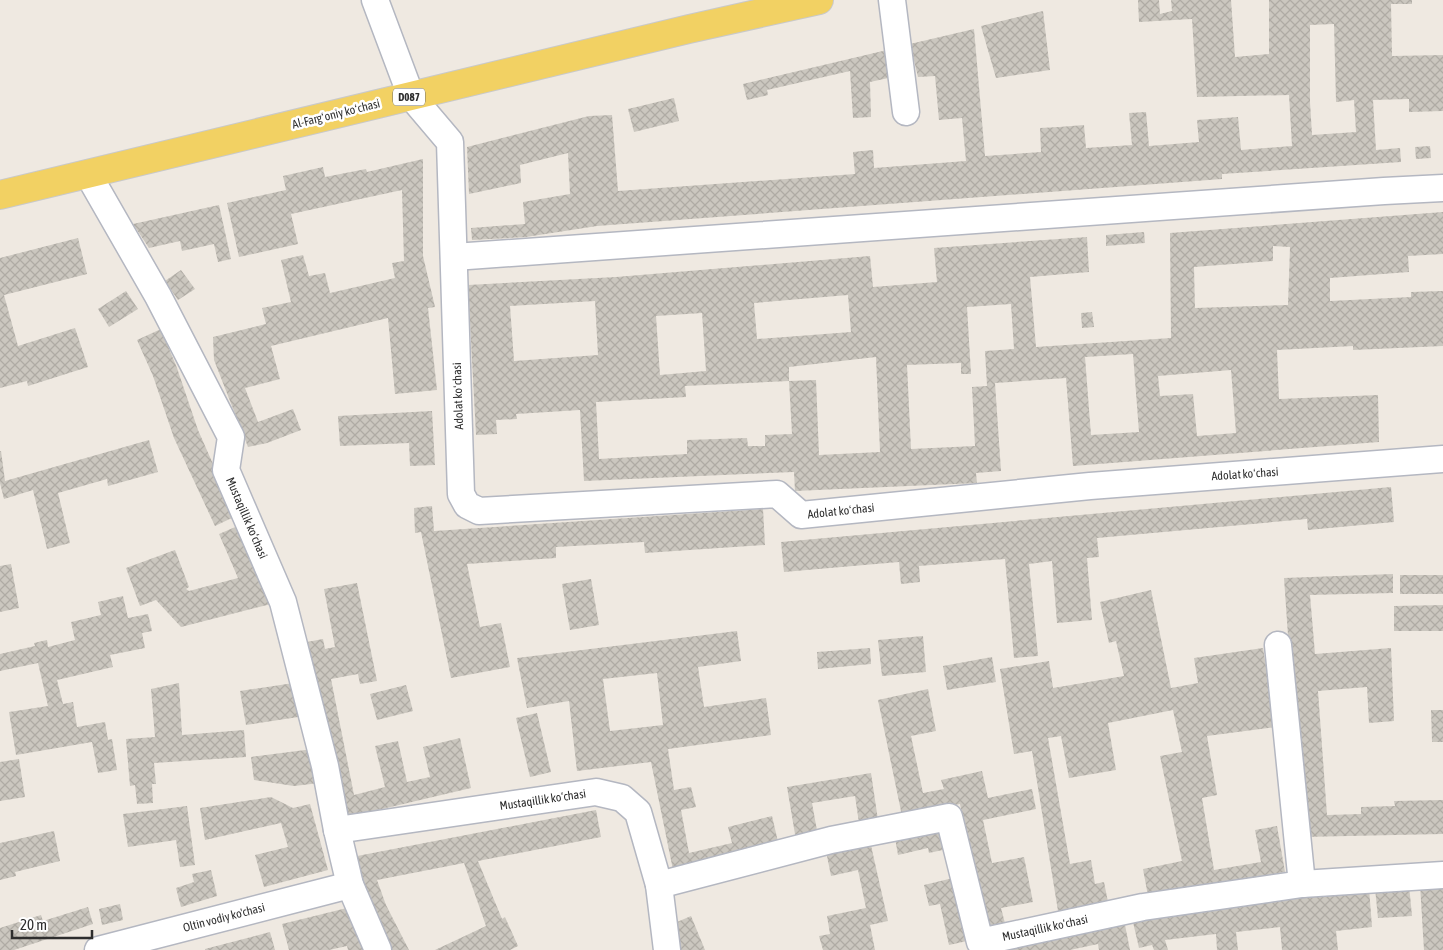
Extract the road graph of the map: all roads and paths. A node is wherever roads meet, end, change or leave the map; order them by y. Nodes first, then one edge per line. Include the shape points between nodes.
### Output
1 (375, 0) edge
2 (819, 0) edge
3 (892, 0) edge
4 (411, 96) junction
5 (906, 112) dead end
6 (88, 174) junction
7 (1443, 188) edge
8 (0, 195) edge
9 (454, 257) junction
10 (1443, 459) edge
11 (1278, 645) dead end
12 (337, 830) junction
13 (1443, 875) edge
14 (1302, 884) junction
15 (350, 885) junction
16 (659, 885) junction
17 (98, 950) edge
18 (378, 950) edge
19 (667, 950) edge

1 - 4 street, Adolat koʻchasi
2 - 4 main road, Al-Fargʻoniy koʻchasi / D087
3 - 5 street
4 - 6 main road, Al-Fargʻoniy koʻchasi / D087
4 - 9 street, Adolat koʻchasi via 450,142
6 - 8 main road, Al-Fargʻoniy koʻchasi / D087
6 - 12 street, Mustaqillik ko‘chasi via 158,296 231,437 226,470 283,602 325,766
7 - 9 street
9 - 10 street, Adolat koʻchasi via 461,494 467,505 479,511 777,494 801,515 1090,486
11 - 14 street
12 - 15 street, Mustaqillik ko‘chasi
12 - 16 street, Mustaqillik ko‘chasi via 596,792 622,798 638,812
13 - 14 street, Mustaqillik ko‘chasi
14 - 16 street, Mustaqillik ko‘chasi via 1143,907 980,942 949,817 831,840
15 - 17 street, Oltin vodiy ko'chasi
15 - 18 street, Mustaqillik ko‘chasi
16 - 19 street, Mustaqillik ko‘chasi

